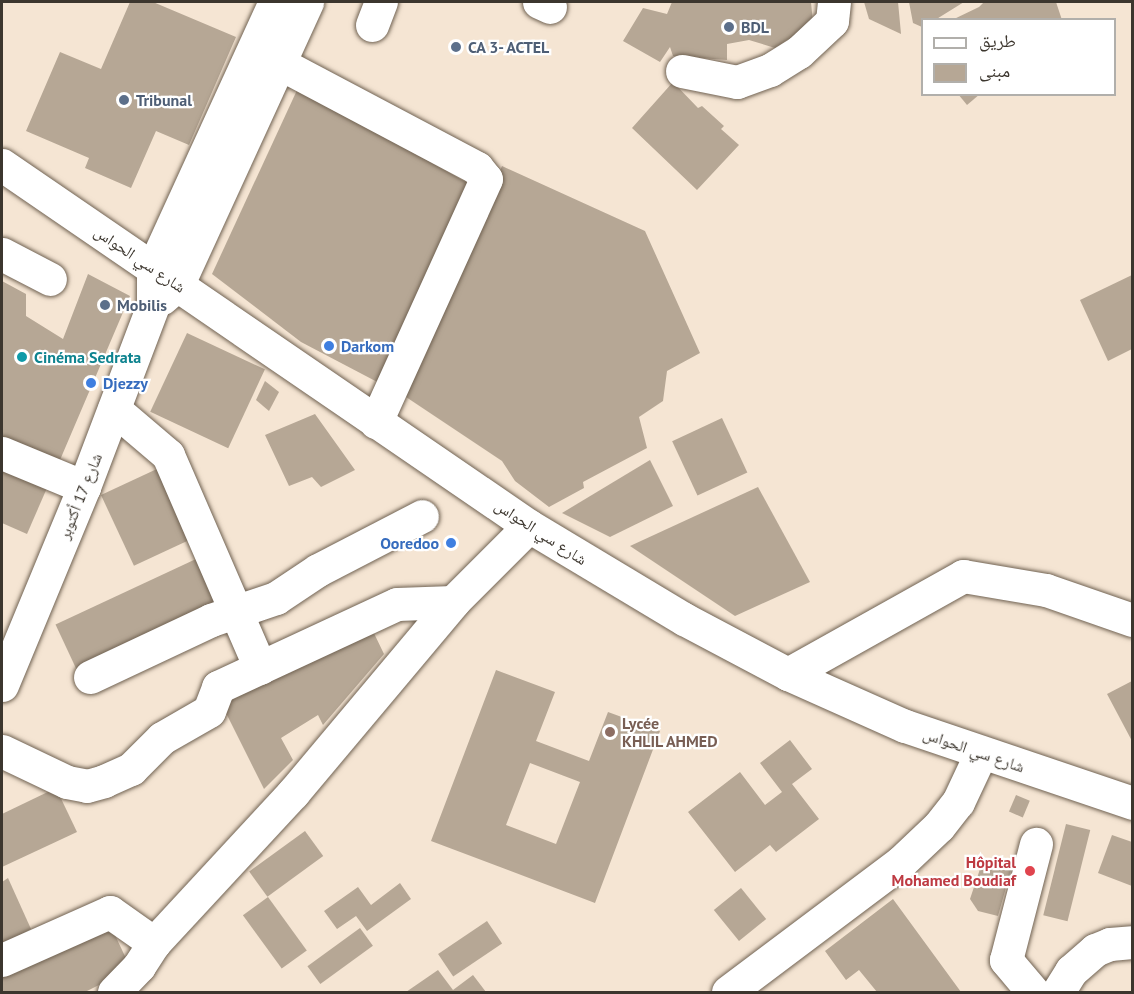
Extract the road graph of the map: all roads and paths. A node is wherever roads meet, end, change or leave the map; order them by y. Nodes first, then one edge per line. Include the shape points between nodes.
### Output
1 (274, 2) edge
2 (308, 2) edge
3 (834, 2) edge
4 (279, 63) junction
5 (682, 71) dead end
6 (2, 165) edge
7 (2, 254) edge
8 (50, 279) dead end
9 (161, 286) junction
10 (114, 409) junction
11 (376, 422) junction
12 (2, 453) edge
13 (84, 487) junction
14 (422, 516) dead end
15 (528, 526) junction
16 (453, 602) junction
17 (236, 613) junction
18 (1132, 620) edge
19 (8, 652) edge
20 (260, 668) junction
21 (788, 674) junction
22 (90, 677) dead end
23 (2, 685) edge
24 (2, 751) edge
25 (981, 753) junction
26 (1132, 802) edge
27 (1036, 844) dead end
28 (1132, 942) edge
29 (154, 943) junction
30 (2, 960) edge
31 (114, 993) edge
32 (728, 993) edge
33 (1033, 993) edge
34 (1058, 993) edge

1 - 9 street
2 - 4 street
3 - 5 street via 832,21 799,51 770,70 737,82
4 - 9 street
4 - 11 street via 477,168 486,179
6 - 9 street, شارع سي الحواس
7 - 8 street
9 - 10 street, شارع 17 أكتوبر
9 - 11 street, شارع سي الحواس
10 - 13 street, شارع 17 أكتوبر
10 - 17 street via 168,455
11 - 15 street, شارع سي الحواس
12 - 13 street
13 - 19 street, شارع 17 أكتوبر
14 - 17 street via 318,570 276,598
15 - 16 street
15 - 21 street, شارع سي الحواس via 684,619
16 - 20 street via 397,604
16 - 29 street via 293,793
17 - 20 street
17 - 22 street via 211,620
18 - 21 street via 1046,590 963,576
19 - 23 street, شارع 17 أكتوبر
20 - 24 street via 218,687 209,711 162,738 131,769 87,786 67,782
21 - 25 street, شارع سي الحواس via 905,726
25 - 26 street, شارع سي الحواس
25 - 32 street via 958,802 932,833 901,862
27 - 33 street via 1006,960
28 - 34 street via 1095,950 1075,966
29 - 30 street via 110,912
29 - 31 street

